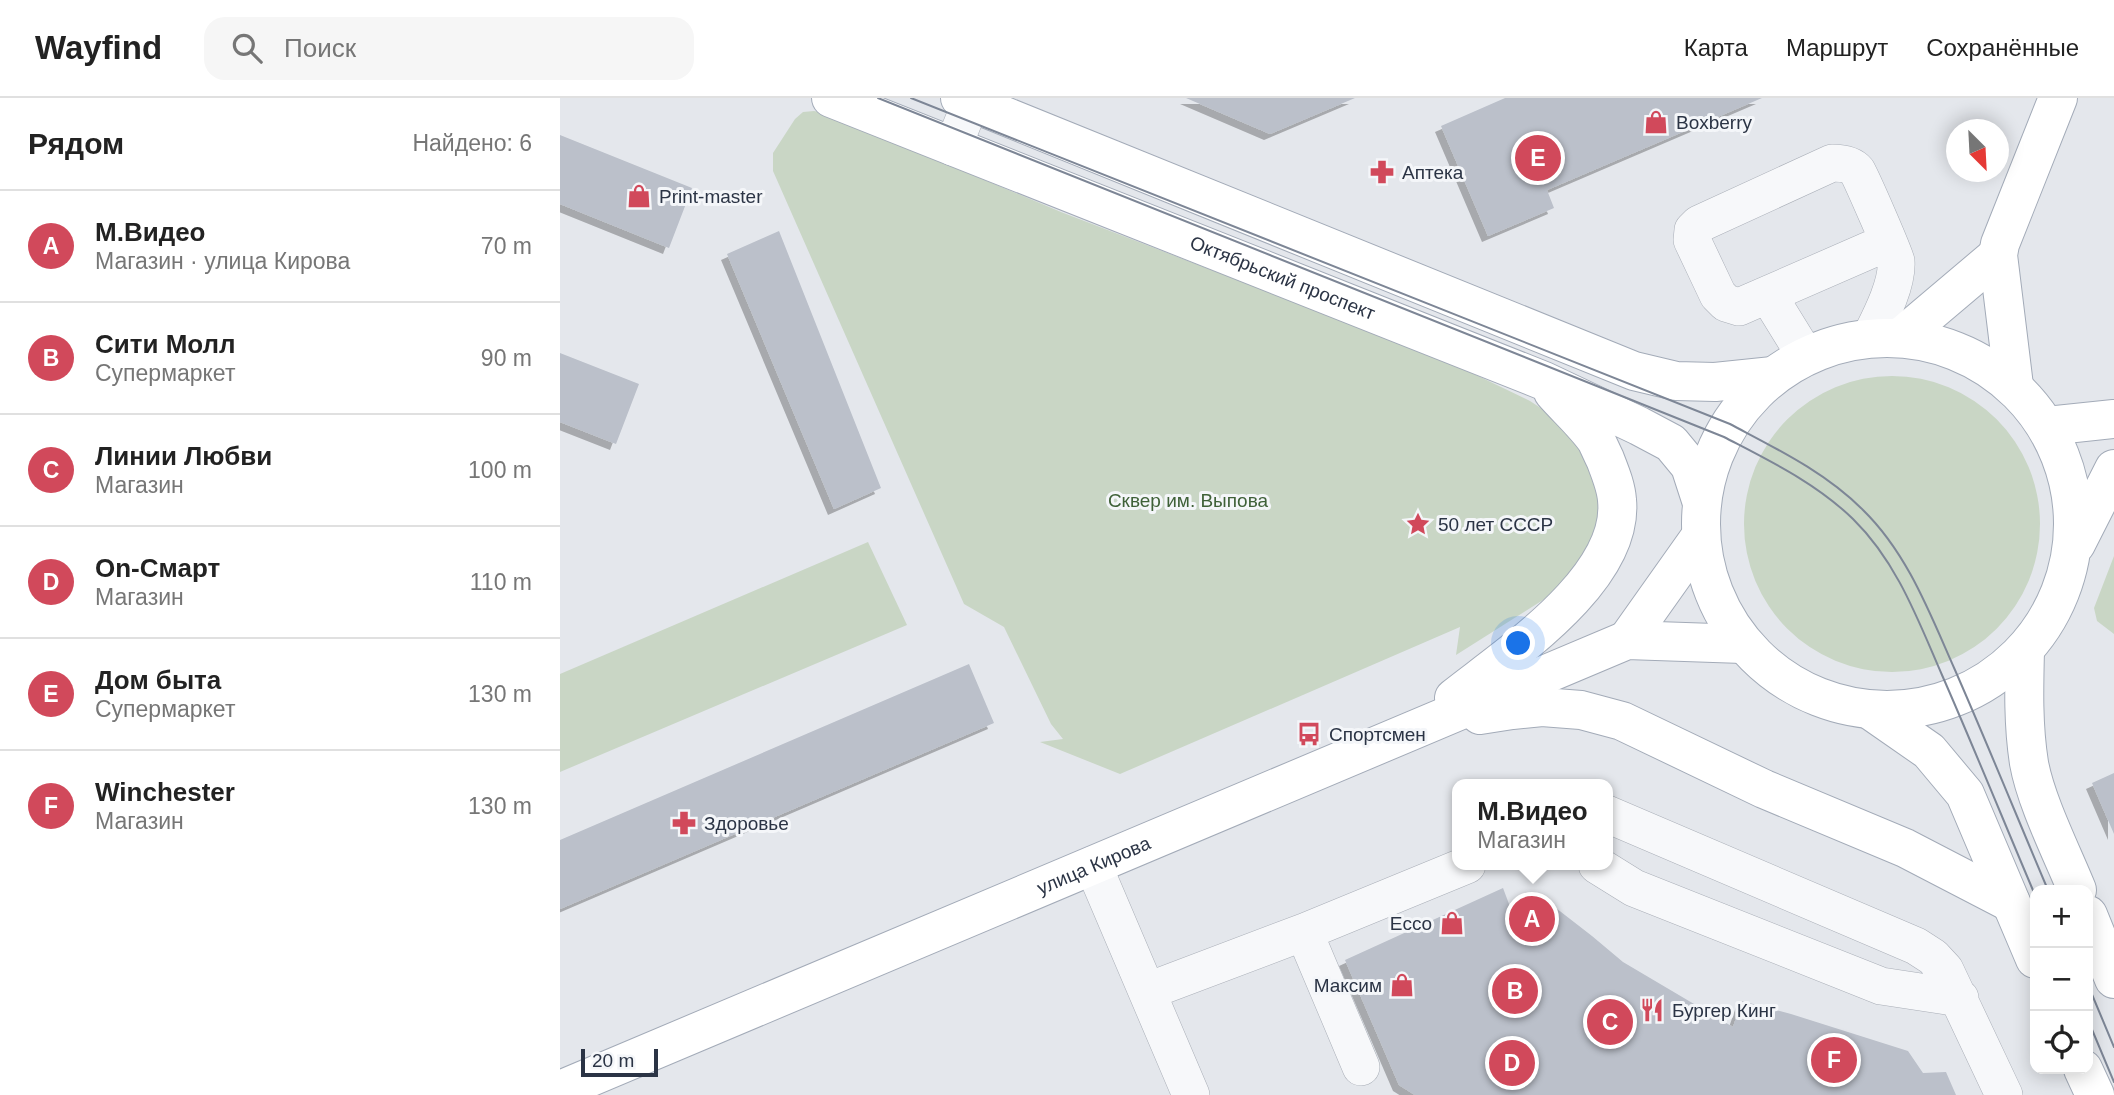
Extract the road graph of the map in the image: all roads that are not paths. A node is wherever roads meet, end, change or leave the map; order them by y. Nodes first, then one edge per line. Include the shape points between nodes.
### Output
1 (831, 98) edge
2 (2058, 98) edge
3 (966, 100) edge
4 (953, 147) junction
5 (1282, 227) junction
6 (1888, 242) junction
7 (1998, 255) junction
8 (1265, 272) junction
9 (1768, 295) junction
10 (1886, 337) junction
11 (1805, 355) junction
12 (1773, 376) junction
13 (1544, 382) junction
14 (2014, 386) junction
15 (2114, 419) edge
16 (2047, 426) junction
17 (2114, 469) edge
18 (1701, 500) junction
19 (1700, 537) junction
20 (2072, 552) junction
21 (1627, 640) junction
22 (1743, 644) junction
23 (2025, 650) junction
24 (1870, 710) junction
25 (1420, 726) junction
26 (1613, 817) edge
27 (1093, 865) junction
28 (1455, 870) edge
29 (1605, 870) edge
30 (2075, 885) edge
31 (2011, 903) junction
32 (2093, 927) edge
33 (1304, 932) junction
34 (2030, 948) edge
35 (2114, 979) edge
36 (1147, 991) junction
37 (1960, 998) junction
38 (1361, 1067) dead end
39 (2085, 1074) edge
40 (560, 1090) edge
41 (1191, 1095) edge
42 (2004, 1095) edge
43 (2095, 1095) edge

1 - 4 main road, Октябрьский проспект
2 - 7 main road
3 - 4 lane
3 - 5 main road
4 - 8 main road, Октябрьский проспект
5 - 8 lane
5 - 12 main road via 1634,371 1676,381
6 - 9 lane
6 - 9 lane via 1857,171 1843,163 1832,163 1693,230 1692,240 1726,303 1739,307
6 - 10 lane via 1896,261
7 - 10 main road
7 - 14 main road
8 - 13 main road, Октябрьский проспект
9 - 11 lane
10 - 11 main road via 1838,343
10 - 14 main road via 1962,352
11 - 12 main road
12 - 18 main road via 1730,424
13 - 18 main road, Октябрьский проспект via 1671,443 1690,466
13 - 25 main road via 1596,441 1611,473 1618,500 1608,549 1572,600
14 - 16 main road
15 - 16 main road
16 - 20 main road via 2065,466 2074,509
17 - 20 main road
18 - 19 main road
19 - 21 main road
19 - 22 main road via 1713,595
20 - 23 main road via 2056,604
21 - 22 main road, улица Кирова
21 - 25 main road, улица Кирова
22 - 24 main road via 1779,677 1822,700
23 - 24 main road via 1997,675 1953,699 1918,709
23 - 30 main road via 2023,711 2030,766
24 - 31 main road via 1929,751 1965,794
25 - 27 main road, улица Кирова
25 - 31 main road via 1542,707 1581,710 1622,721 1905,848
26 - 37 lane via 1916,946 1945,970
27 - 36 lane
27 - 40 main road, улица Кирова
28 - 33 lane
29 - 37 lane via 1634,888 1881,986
31 - 34 main road
32 - 35 main road
33 - 36 lane
33 - 38 lane
36 - 41 lane
37 - 42 lane
39 - 43 main road

